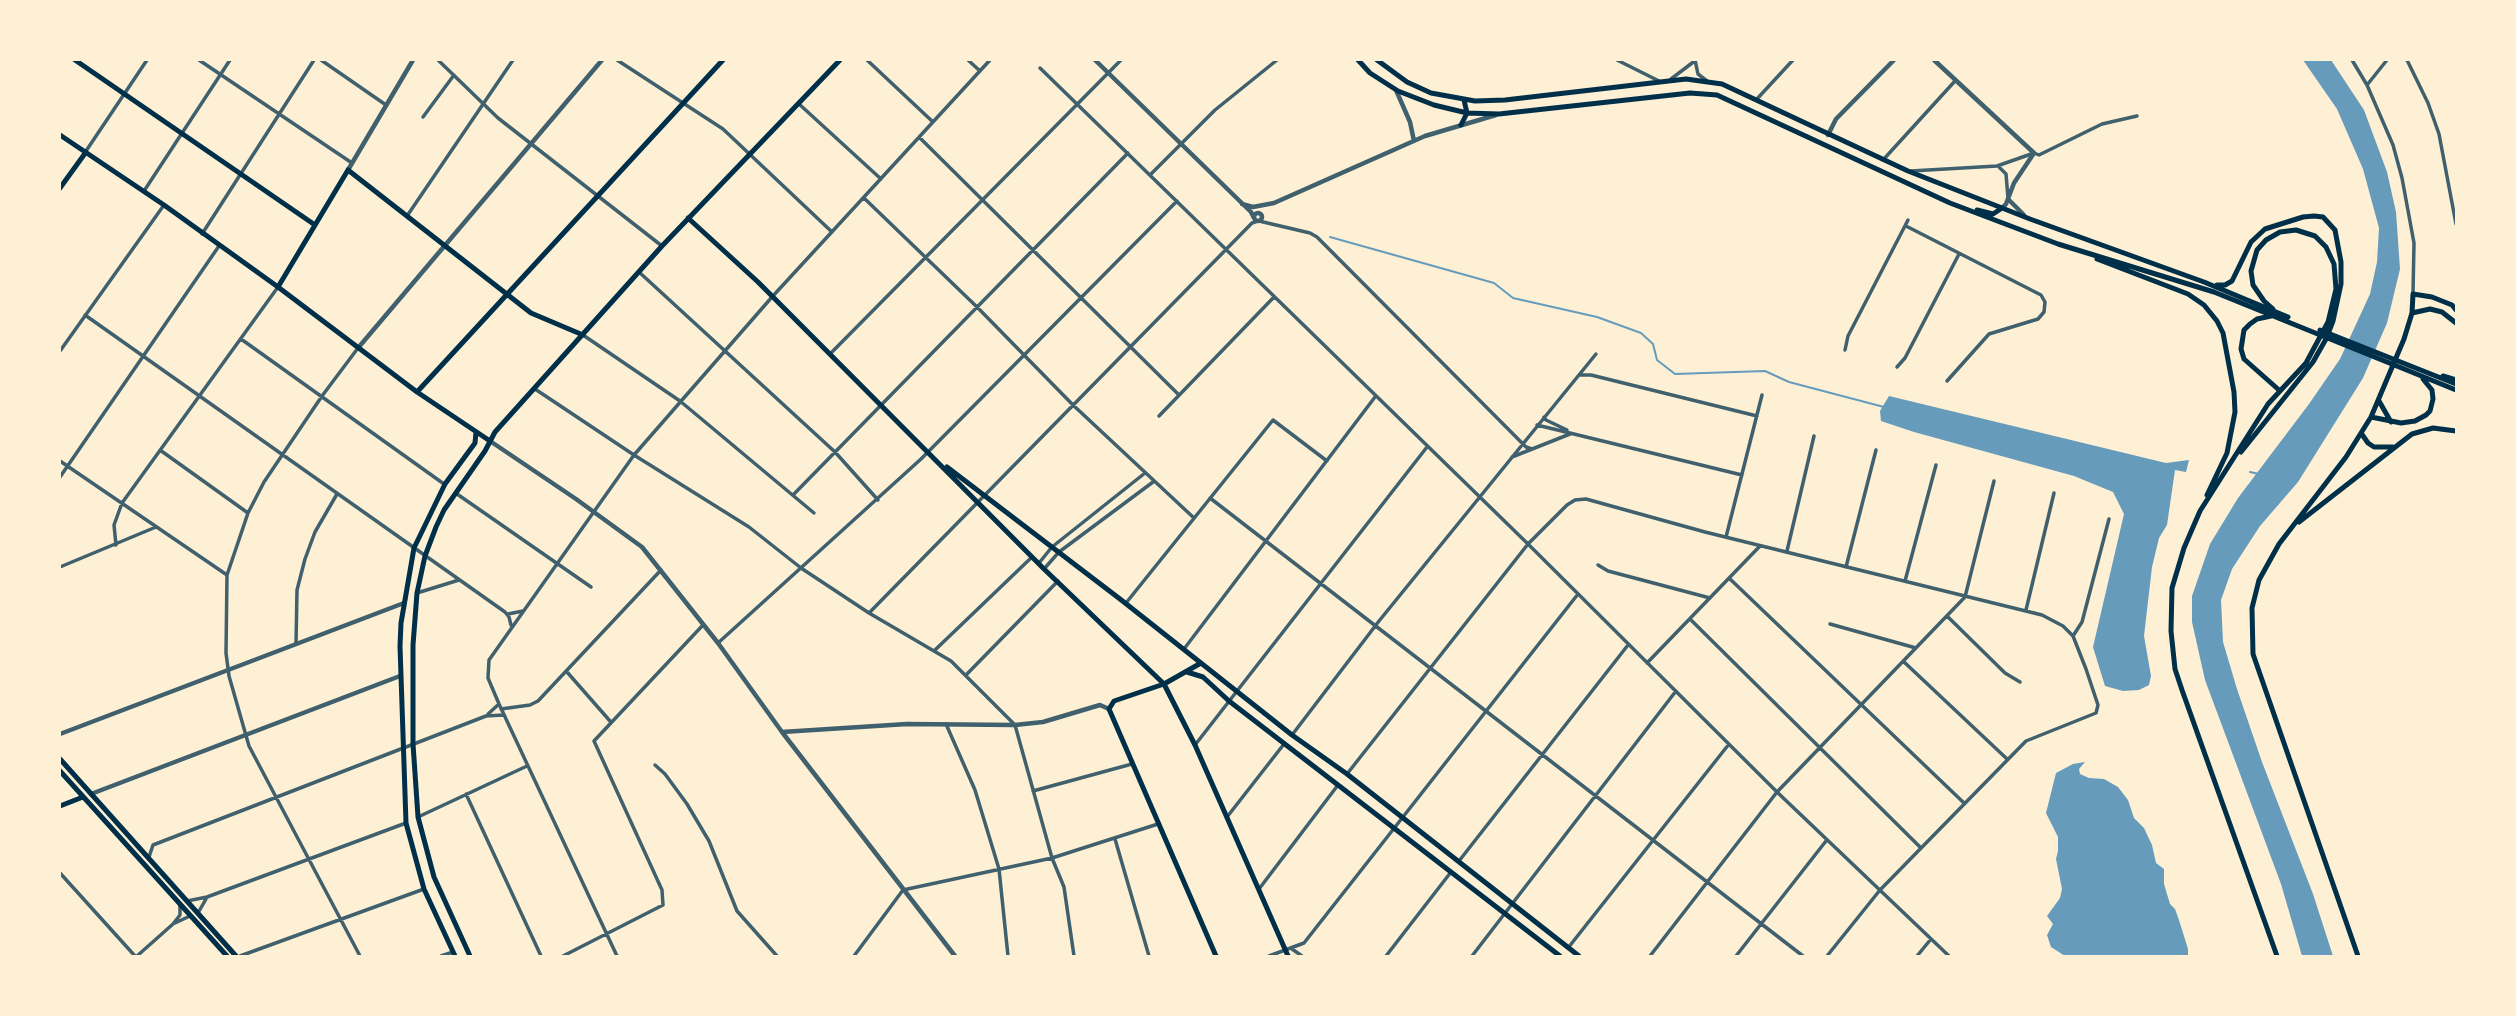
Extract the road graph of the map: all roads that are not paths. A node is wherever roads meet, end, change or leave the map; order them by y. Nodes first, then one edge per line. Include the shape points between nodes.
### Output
1 (75, 60) edge
2 (147, 60) edge
3 (199, 60) edge
4 (230, 60) edge
5 (314, 60) edge
6 (321, 60) edge
7 (413, 60) edge
8 (438, 60) edge
9 (513, 60) edge
10 (602, 60) edge
11 (617, 60) edge
12 (723, 60) edge
13 (840, 60) edge
14 (867, 60) edge
15 (968, 60) edge
16 (990, 60) edge
17 (1095, 60) edge
18 (1121, 60) edge
19 (1277, 60) edge
20 (1358, 60) edge
21 (1377, 60) edge
22 (1617, 60) edge
23 (1695, 60) edge
24 (1793, 60) edge
25 (1894, 60) edge
26 (1934, 60) edge
27 (2352, 60) edge
28 (2387, 60) edge
29 (2407, 60) edge
30 (1040, 68) dead end
31 (980, 71) junction
32 (1109, 72) junction
33 (220, 74) junction
34 (454, 75) junction
35 (1707, 80) junction
36 (1669, 81) junction
37 (1955, 81) junction
38 (1661, 82) junction
39 (2367, 85) junction
40 (1395, 89) junction
41 (125, 94) junction
42 (1464, 100) junction
43 (1756, 100) junction
44 (683, 103) junction
45 (1077, 103) junction
46 (799, 104) junction
47 (386, 105) junction
48 (483, 105) junction
49 (1467, 113) junction
50 (279, 114) junction
51 (1499, 114) junction
52 (2137, 116) dead end
53 (424, 117) dead end
54 (933, 122) junction
55 (1410, 122) junction
56 (1461, 125) junction
57 (182, 133) junction
58 (60, 135) edge
59 (1828, 135) junction
60 (1425, 136) junction
61 (919, 137) junction
62 (1414, 141) junction
63 (1180, 143) junction
64 (531, 144) junction
65 (1833, 150) junction
66 (86, 152) junction
67 (750, 153) junction
68 (1128, 153) junction
69 (2034, 153) junction
70 (1883, 160) junction
71 (352, 163) junction
72 (1997, 166) junction
73 (348, 170) junction
74 (1908, 171) junction
75 (240, 174) junction
76 (1150, 175) junction
77 (881, 179) junction
78 (60, 188) edge
79 (144, 191) junction
80 (597, 196) junction
81 (864, 198) junction
82 (2008, 199) junction
83 (983, 200) junction
84 (1177, 201) junction
85 (1274, 203) junction
86 (1950, 203) junction
87 (1242, 204) junction
88 (164, 205) junction
89 (2002, 208) junction
90 (407, 216) junction
91 (688, 219) junction
92 (1258, 219) junction
93 (2030, 219) junction
94 (2456, 224) edge
95 (315, 225) junction
96 (832, 232) junction
97 (202, 234) junction
98 (2058, 244) junction
99 (445, 245) junction
100 (219, 246) junction
101 (662, 246) junction
102 (1226, 249) junction
103 (1033, 250) junction
104 (1959, 254) junction
105 (926, 257) junction
106 (639, 272) junction
107 (2204, 282) junction
108 (278, 287) junction
109 (506, 295) junction
110 (2412, 296) junction
111 (772, 297) junction
112 (1274, 297) junction
113 (1081, 298) junction
114 (977, 307) junction
115 (2423, 309) junction
116 (2456, 310) edge
117 (2412, 313) junction
118 (2278, 314) junction
119 (85, 315) junction
120 (2456, 323) edge
121 (583, 335) junction
122 (241, 339) junction
123 (1130, 347) junction
124 (358, 348) junction
125 (726, 350) junction
126 (1845, 350) dead end
127 (60, 351) edge
128 (1596, 354) dead end
129 (1024, 355) junction
130 (142, 356) junction
131 (829, 356) junction
132 (1897, 367) dead end
133 (2419, 372) junction
134 (1578, 376) junction
135 (1947, 381) dead end
136 (2268, 381) junction
137 (2288, 382) junction
138 (2456, 382) edge
139 (535, 389) junction
140 (2279, 390) junction
141 (2456, 390) edge
142 (417, 391) junction
143 (1178, 394) junction
144 (1762, 395) dead end
145 (321, 396) junction
146 (199, 397) junction
147 (1375, 397) junction
148 (680, 401) junction
149 (2379, 401) junction
150 (1073, 405) junction
151 (880, 406) junction
152 (1159, 416) dead end
153 (1757, 416) junction
154 (1544, 417) junction
155 (2371, 417) junction
156 (2391, 422) junction
157 (2265, 423) junction
158 (1537, 425) junction
159 (2456, 431) edge
160 (476, 432) junction
161 (1572, 433) junction
162 (2361, 433) junction
163 (1814, 436) dead end
164 (490, 441) junction
165 (1523, 442) junction
166 (1427, 447) junction
167 (2393, 447) junction
168 (1532, 449) junction
169 (160, 450) junction
170 (1876, 450) dead end
171 (835, 452) junction
172 (928, 453) junction
173 (282, 455) junction
174 (634, 455) junction
175 (1510, 457) junction
176 (60, 461) edge
177 (1327, 461) junction
178 (1936, 465) dead end
179 (66, 466) junction
180 (2228, 468) junction
181 (1144, 473) junction
182 (1742, 475) junction
183 (60, 477) edge
184 (1994, 481) dead end
185 (1153, 482) junction
186 (445, 484) junction
187 (455, 493) junction
188 (2054, 493) dead end
189 (337, 494) junction
190 (794, 494) junction
191 (985, 495) junction
192 (1479, 496) junction
193 (1210, 498) junction
194 (878, 500) junction
195 (978, 502) junction
196 (122, 503) junction
197 (593, 511) junction
198 (2200, 511) junction
199 (248, 513) junction
200 (814, 513) dead end
201 (1194, 518) junction
202 (2109, 519) dead end
203 (156, 527) junction
204 (2291, 528) junction
205 (1726, 537) junction
206 (1266, 541) junction
207 (1528, 544) junction
208 (116, 545) junction
209 (1760, 545) junction
210 (1052, 547) junction
211 (414, 548) junction
212 (1787, 551) junction
213 (1059, 552) junction
214 (425, 556) junction
215 (1032, 556) junction
216 (1039, 563) junction
217 (556, 564) junction
218 (1598, 565) dead end
219 (60, 567) edge
220 (1846, 567) junction
221 (801, 568) junction
222 (1044, 569) junction
223 (661, 570) junction
224 (227, 575) junction
225 (1729, 578) junction
226 (460, 580) junction
227 (1905, 581) junction
228 (1058, 582) junction
229 (1321, 583) junction
230 (591, 587) dead end
231 (418, 593) junction
232 (1578, 594) junction
233 (1965, 597) junction
234 (1710, 598) junction
235 (404, 603) junction
236 (1126, 603) junction
237 (523, 611) junction
238 (2025, 611) junction
239 (869, 613) junction
240 (508, 614) junction
241 (1947, 616) junction
242 (1690, 619) junction
243 (1830, 624) dead end
244 (704, 625) junction
245 (1375, 625) junction
246 (511, 627) junction
247 (2073, 636) junction
248 (718, 643) junction
249 (296, 645) junction
250 (1629, 645) junction
251 (1916, 648) junction
252 (1183, 649) junction
253 (935, 650) junction
254 (1903, 661) junction
255 (1201, 663) junction
256 (1647, 663) junction
257 (1430, 668) junction
258 (228, 670) junction
259 (567, 672) junction
260 (1187, 673) junction
261 (966, 675) junction
262 (400, 676) junction
263 (2020, 682) dead end
264 (1164, 684) junction
265 (1237, 691) junction
266 (1676, 691) junction
267 (1229, 701) junction
268 (1861, 704) junction
269 (500, 706) junction
270 (1109, 709) junction
271 (1486, 712) junction
272 (503, 715) junction
273 (486, 716) junction
274 (610, 721) junction
275 (945, 723) junction
276 (1015, 725) junction
277 (782, 732) junction
278 (60, 734) edge
279 (246, 735) junction
280 (1292, 735) junction
281 (413, 744) junction
282 (1284, 744) junction
283 (1728, 744) junction
284 (1195, 745) junction
285 (402, 748) junction
286 (1820, 748) junction
287 (1542, 755) junction
288 (2006, 759) junction
289 (60, 760) edge
290 (1132, 764) junction
291 (655, 765) dead end
292 (527, 766) junction
293 (60, 771) edge
294 (1347, 774) junction
295 (1339, 784) junction
296 (74, 787) junction
297 (1033, 791) junction
298 (1777, 793) junction
299 (91, 794) junction
300 (466, 794) junction
301 (1595, 796) junction
302 (82, 797) junction
303 (275, 798) junction
304 (69, 802) junction
305 (1964, 803) junction
306 (60, 806) edge
307 (418, 817) junction
308 (1227, 817) junction
309 (1403, 818) junction
310 (406, 822) junction
311 (1158, 824) junction
312 (1395, 828) junction
313 (1115, 839) junction
314 (1653, 840) junction
315 (1826, 841) junction
316 (1920, 848) junction
317 (1052, 858) junction
318 (148, 859) junction
319 (309, 859) junction
320 (1459, 861) junction
321 (999, 869) junction
322 (1451, 871) junction
323 (60, 873) edge
324 (1707, 882) junction
325 (424, 889) junction
326 (1259, 889) junction
327 (903, 890) junction
328 (1880, 890) junction
329 (207, 897) junction
330 (182, 903) junction
331 (1512, 904) junction
332 (1505, 913) junction
333 (197, 914) junction
334 (190, 916) junction
335 (341, 920) junction
336 (173, 924) junction
337 (1761, 924) junction
338 (607, 935) junction
339 (1931, 939) junction
340 (1568, 948) junction
341 (258, 950) junction
342 (1289, 952) edge
343 (454, 954) edge
344 (136, 957) edge
345 (227, 957) edge
346 (238, 957) edge
347 (253, 957) edge
348 (360, 957) edge
349 (441, 957) edge
350 (470, 957) edge
351 (541, 957) edge
352 (563, 957) edge
353 (617, 957) edge
354 (777, 957) edge
355 (854, 957) edge
356 (955, 957) edge
357 (1007, 957) edge
358 (1074, 957) edge
359 (1149, 957) edge
360 (1216, 957) edge
361 (1269, 957) edge
362 (1302, 957) edge
363 (1386, 957) edge
364 (1472, 957) edge
365 (1560, 957) edge
366 (1580, 957) edge
367 (1650, 957) edge
368 (1736, 957) edge
369 (1803, 957) edge
370 (1827, 957) edge
371 (1917, 957) edge
372 (1948, 957) edge
373 (2277, 957) edge
374 (2358, 957) edge

1 - 41 main road
2 - 41 street
3 - 33 street
4 - 33 street
5 - 50 street
6 - 47 street
7 - 47 street
8 - 34 street
9 - 48 street
10 - 64 street
11 - 44 street
12 - 44 main road
13 - 46 main road
14 - 54 street
15 - 31 street
16 - 31 street
17 - 32 street
18 - 32 street
19 - 63 street
20 - 40 main road
21 - 42 main road via 1407,82
22 - 38 street
23 - 35 street via 1698,74
23 - 36 street
24 - 43 street
25 - 59 street via 1836,119
26 - 37 street
27 - 39 street
28 - 39 street
29 - 94 street via 2438,134
30 - 45 street
31 - 54 street
32 - 45 street
32 - 63 street
33 - 50 street
33 - 57 street
34 - 48 street
34 - 53 street
35 - 36 main road
35 - 43 main road
36 - 38 main road
37 - 69 street
37 - 70 street
38 - 42 main road via 1505,100
39 - 110 street via 2393,145 2409,209 2414,243
40 - 49 main road via 1434,106
40 - 55 street
41 - 57 main road
41 - 66 street
42 - 49 main road
43 - 59 main road
44 - 67 street
44 - 80 main road
45 - 68 street
45 - 83 street
46 - 67 main road
46 - 77 street
47 - 71 street
48 - 64 street
48 - 90 street
49 - 51 main road
49 - 56 main road
50 - 71 street
50 - 75 street
51 - 56 street
51 - 65 main road via 1710,93
52 - 69 street via 2102,124 2039,155
54 - 61 street
55 - 60 street
55 - 62 street
56 - 60 street
57 - 75 main road
57 - 79 street
58 - 66 main road
59 - 65 main road
59 - 70 main road
60 - 62 street
61 - 77 street
61 - 83 street
62 - 85 street
63 - 76 street
63 - 87 street
64 - 80 street
64 - 99 street
65 - 86 main road
66 - 78 main road
66 - 79 main road
67 - 91 main road
67 - 96 street
68 - 76 street
68 - 103 street
69 - 72 street
69 - 82 street
70 - 74 main road
71 - 73 street
72 - 74 street
72 - 82 street via 2006,174
73 - 90 main road
73 - 95 main road
74 - 89 main road
75 - 95 main road
75 - 97 street
76 - 84 street
77 - 81 street
79 - 88 main road
80 - 101 street
80 - 109 main road
81 - 96 street
81 - 105 street
82 - 89 street
82 - 93 street
83 - 103 street
83 - 105 street
84 - 102 street
84 - 113 street
85 - 87 street
85 - 92 street
86 - 89 main road via 1993,214
86 - 98 main road
87 - 92 street
88 - 97 main road
88 - 119 street
89 - 93 main road
90 - 99 main road
91 - 101 main road
91 - 111 main road
92 - 102 street
92 - 165 street via 1317,237
93 - 107 main road
95 - 108 main road
96 - 111 street
97 - 100 main road
98 - 118 main road
98 - 198 main road via 2188,294 2217,321 2227,346 2235,412 2227,453
99 - 109 main road
99 - 124 street
100 - 108 main road
100 - 130 street
101 - 106 main road
102 - 112 street
102 - 123 street
103 - 113 street
103 - 114 street
104 - 126 street via 1907,223
104 - 132 street
104 - 135 street via 2041,295 2045,306 2038,319 1989,334
105 - 114 street
105 - 131 street
106 - 121 main road
106 - 125 street
107 - 118 main road
107 - 157 main road via 2230,284 2252,242 2272,226 2315,216 2323,217 2335,230 2341,284 2333,321 2313,362
108 - 122 street
108 - 124 main road
109 - 121 main road via 531,313
109 - 142 main road
110 - 115 main road via 2414,304
110 - 116 main road via 2432,298
110 - 117 main road
111 - 125 street
111 - 131 main road
112 - 143 street
112 - 147 street
113 - 123 street
113 - 129 street
114 - 129 street
114 - 151 street
115 - 117 main road
115 - 120 main road via 2442,312
117 - 149 main road
118 - 133 main road
118 - 136 main road via 2257,319 2242,338 2244,359
118 - 137 main road via 2253,285 2254,257 2272,235 2287,230 2315,236 2334,264 2336,289 2320,340
119 - 127 street
119 - 130 street
121 - 139 main road
121 - 148 street
122 - 145 street
122 - 146 street
123 - 143 street
123 - 150 street
124 - 142 main road
124 - 145 street
125 - 148 street
125 - 171 street
128 - 134 street
129 - 150 street
129 - 172 street
130 - 146 street
130 - 179 street
131 - 151 main road
133 - 138 main road
133 - 141 main road
133 - 156 main road via 2432,390 2430,411 2421,419
134 - 153 street via 1591,375
134 - 154 street
136 - 137 main road
136 - 140 main road
137 - 140 main road
139 - 164 main road
139 - 174 street
140 - 157 main road
140 - 180 main road
142 - 160 main road
143 - 152 street
144 - 153 street
145 - 173 street
145 - 186 street
146 - 169 street
146 - 173 street
147 - 166 street
147 - 177 street
148 - 174 street
148 - 190 street
149 - 155 main road
149 - 156 main road
150 - 181 street
150 - 191 street
151 - 171 street
151 - 172 main road
153 - 182 street
154 - 158 street
154 - 161 street
155 - 156 main road
155 - 162 main road
157 - 180 main road
158 - 161 street
158 - 165 street
159 - 167 main road via 2423,430
160 - 164 main road
160 - 186 main road via 475,443
161 - 168 street
161 - 182 street
162 - 167 main road via 2374,447
162 - 204 main road
163 - 212 street
164 - 187 main road
164 - 197 street
165 - 168 street
165 - 175 street
166 - 192 street
166 - 229 street
167 - 204 main road
168 - 175 street
169 - 196 street
169 - 199 street
170 - 220 street
171 - 190 street
171 - 194 street
172 - 191 main road
172 - 194 street
172 - 195 main road
173 - 189 street
173 - 199 street
174 - 197 street
174 - 221 street via 749,527
175 - 192 street
176 - 179 street
177 - 193 street via 1273,420
177 - 206 street
178 - 227 street
179 - 183 street
179 - 196 street
180 - 198 main road
181 - 185 street
181 - 210 street
182 - 205 street
184 - 233 street
185 - 201 street
185 - 213 street
186 - 211 main road
187 - 214 main road
187 - 217 street
188 - 238 street
189 - 211 street
189 - 249 street via 305,559 297,590
190 - 200 street
191 - 195 street
191 - 210 main road
192 - 207 street
192 - 245 street
193 - 201 street
193 - 206 street
194 - 221 street
195 - 215 main road
195 - 239 street
196 - 203 street
196 - 208 street via 114,525
197 - 217 street
197 - 223 street via 642,547
198 - 373 main road via 2172,588 2175,669
199 - 224 street
201 - 236 street
202 - 247 street via 2082,622
203 - 208 street
203 - 224 street
204 - 374 main road via 2255,589 2253,654
205 - 207 street via 1586,499 1567,505
205 - 209 street
206 - 229 street
206 - 252 street
207 - 232 street
207 - 257 street
208 - 219 street
209 - 212 street
209 - 225 street
210 - 213 main road
210 - 216 street
211 - 214 street
211 - 235 main road
212 - 220 street
213 - 222 street
213 - 236 main road
214 - 226 street
214 - 231 main road
215 - 216 main road
215 - 253 street
216 - 222 main road
217 - 230 street
217 - 237 street
218 - 234 street
220 - 227 street
221 - 239 street
221 - 248 street
222 - 228 main road
223 - 244 street
223 - 259 street
224 - 258 street
225 - 234 street
225 - 268 street
226 - 231 street
226 - 240 street
227 - 233 street
228 - 261 street
228 - 264 main road
229 - 245 street
229 - 265 street
231 - 281 main road
232 - 250 street
232 - 271 street
233 - 238 street
233 - 241 street
234 - 242 street
235 - 249 street
235 - 262 main road
236 - 252 main road
237 - 240 street
237 - 246 street
238 - 247 street via 2054,620
239 - 253 street
240 - 246 street
241 - 251 street
241 - 263 street
242 - 256 street
242 - 286 street
243 - 251 street
244 - 248 street
244 - 274 street
245 - 257 street
245 - 280 street
246 - 269 street via 487,668
247 - 288 street via 2097,710 2026,741
248 - 277 street
249 - 258 street
250 - 256 street
250 - 287 street
251 - 254 street
252 - 255 main road
253 - 261 street
254 - 268 street
254 - 288 street
255 - 260 main road
255 - 265 main road
256 - 266 street
257 - 271 street
257 - 294 street
258 - 278 street
258 - 279 street
259 - 269 street via 534,704
259 - 274 street
260 - 264 main road
260 - 267 main road via 1203,677
261 - 276 street
262 - 279 street
262 - 285 main road
264 - 270 main road via 1114,701
264 - 284 main road
265 - 267 street
265 - 280 main road
266 - 283 street
266 - 301 street
267 - 282 main road
267 - 284 street
268 - 286 street
268 - 305 street
269 - 272 street
269 - 273 street
270 - 276 street via 1100,705
270 - 290 main road
271 - 287 street
271 - 309 street
272 - 273 street
272 - 292 street
273 - 281 street
274 - 338 street via 594,743 664,900 661,907
275 - 276 street
275 - 277 street
275 - 321 street via 975,790
276 - 297 street
277 - 327 street
279 - 299 street
279 - 303 street
280 - 294 main road
281 - 285 street
281 - 307 main road
282 - 295 main road
282 - 308 street
283 - 298 street
283 - 314 street
284 - 308 main road
285 - 303 street
285 - 310 main road
286 - 298 street
286 - 316 street
287 - 301 street
287 - 320 street
288 - 305 street
289 - 299 main road
290 - 297 street
290 - 311 main road
291 - 354 street via 709,841 737,911
292 - 300 street
292 - 338 street
293 - 296 main road
294 - 309 main road
295 - 312 main road
295 - 326 street
296 - 302 main road
296 - 304 main road
297 - 317 street
298 - 315 street
298 - 324 street
299 - 302 main road
299 - 318 main road
300 - 307 street
300 - 351 street
301 - 314 street
301 - 331 street
302 - 304 main road
302 - 330 main road
303 - 318 street via 153,845
303 - 319 street
304 - 306 main road
305 - 316 street
307 - 350 main road via 434,877
308 - 326 main road
309 - 312 street
309 - 320 main road
310 - 319 street
310 - 325 main road
311 - 313 street
311 - 360 main road
312 - 322 main road
312 - 342 street via 1304,943
313 - 317 street
313 - 359 street
314 - 324 street
314 - 340 street
315 - 328 street
315 - 337 street
316 - 328 street
317 - 321 street
317 - 358 street via 1064,887
318 - 330 main road
319 - 329 street
319 - 335 street
320 - 331 main road
321 - 327 street
321 - 357 street
322 - 332 main road
322 - 363 street
323 - 344 street
324 - 337 street
324 - 367 street
325 - 335 street
325 - 343 main road
326 - 342 main road
327 - 355 street
327 - 356 street
328 - 339 street
328 - 370 street
329 - 330 street
329 - 333 street
330 - 333 main road
330 - 334 main road
330 - 336 street
331 - 332 street
331 - 340 main road
332 - 364 street
332 - 365 main road
333 - 346 main road
334 - 336 street
334 - 345 main road
335 - 341 street
335 - 348 street
336 - 344 street
337 - 368 street
337 - 369 street
338 - 352 street
338 - 353 street
339 - 371 street
339 - 372 street
340 - 366 main road
341 - 346 street
341 - 347 street
342 - 361 street
342 - 362 street
343 - 349 street

